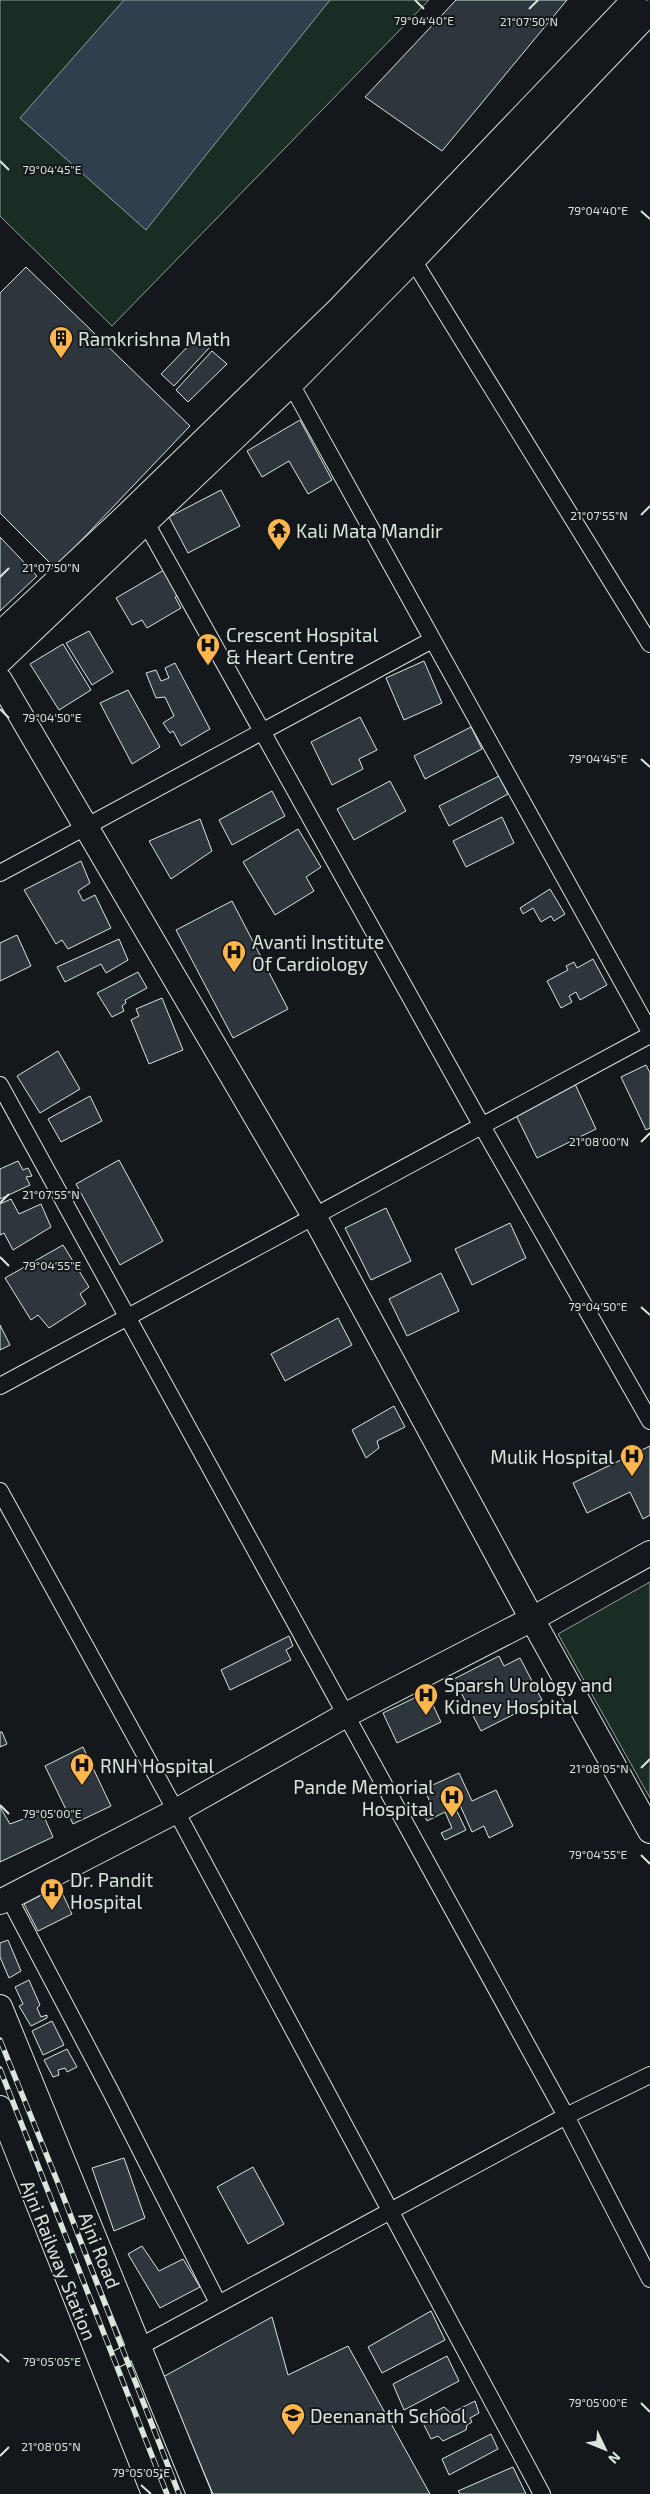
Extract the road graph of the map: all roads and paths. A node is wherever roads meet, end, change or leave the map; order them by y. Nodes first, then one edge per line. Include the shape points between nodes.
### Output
1 (634, 0) edge
2 (650, 12) edge
3 (414, 260) junction
4 (284, 377) junction
5 (141, 514) junction
6 (644, 622) edge
7 (0, 634) edge
8 (432, 640) junction
9 (650, 644) edge
10 (0, 661) edge
11 (0, 680) edge
12 (263, 732) junction
13 (86, 828) junction
14 (0, 873) edge
15 (650, 1034) edge
16 (0, 1085) edge
17 (482, 1126) junction
18 (314, 1216) junction
19 (128, 1318) junction
20 (0, 1386) edge
21 (650, 1421) edge
22 (0, 1492) edge
23 (650, 1554) edge
24 (532, 1619) junction
25 (346, 1715) junction
26 (176, 1811) junction
27 (650, 1831) edge
28 (4, 1900) edge
29 (0, 2007) edge
30 (650, 2075) edge
31 (0, 2108) edge
32 (566, 2116) junction
33 (5, 2139) edge
34 (391, 2210) junction
35 (650, 2279) edge
36 (218, 2303) junction
37 (139, 2346) junction
38 (102, 2367) junction
39 (154, 2494) edge
40 (200, 2494) edge
41 (542, 2494) edge

1 - 4 main road via 340,308
2 - 3 main road
3 - 4 main road
3 - 6 street
4 - 5 main road
4 - 8 street
5 - 7 main road
5 - 10 main road
5 - 12 street
6 - 9 street
8 - 12 street
8 - 15 street
11 - 13 main road
12 - 13 street
12 - 17 street
13 - 14 street
13 - 18 main road
15 - 17 street
16 - 19 street
17 - 18 street
17 - 21 street
18 - 19 street
18 - 24 main road
19 - 20 street
19 - 25 street
22 - 26 street
23 - 24 main road
24 - 25 main road
24 - 27 main road
25 - 26 main road
25 - 32 street
26 - 28 main road
26 - 34 street
28 - 36 street via 111,2092
29 - 37 main road, Ajni Road
30 - 32 street
31 - 33 main road, Ajni Railway Station
32 - 34 street
32 - 35 street
33 - 38 main road, Ajni Railway Station
34 - 36 street
34 - 41 street
36 - 37 street
37 - 38 street
37 - 40 main road, Ajni Road
38 - 39 main road, Ajni Railway Station

